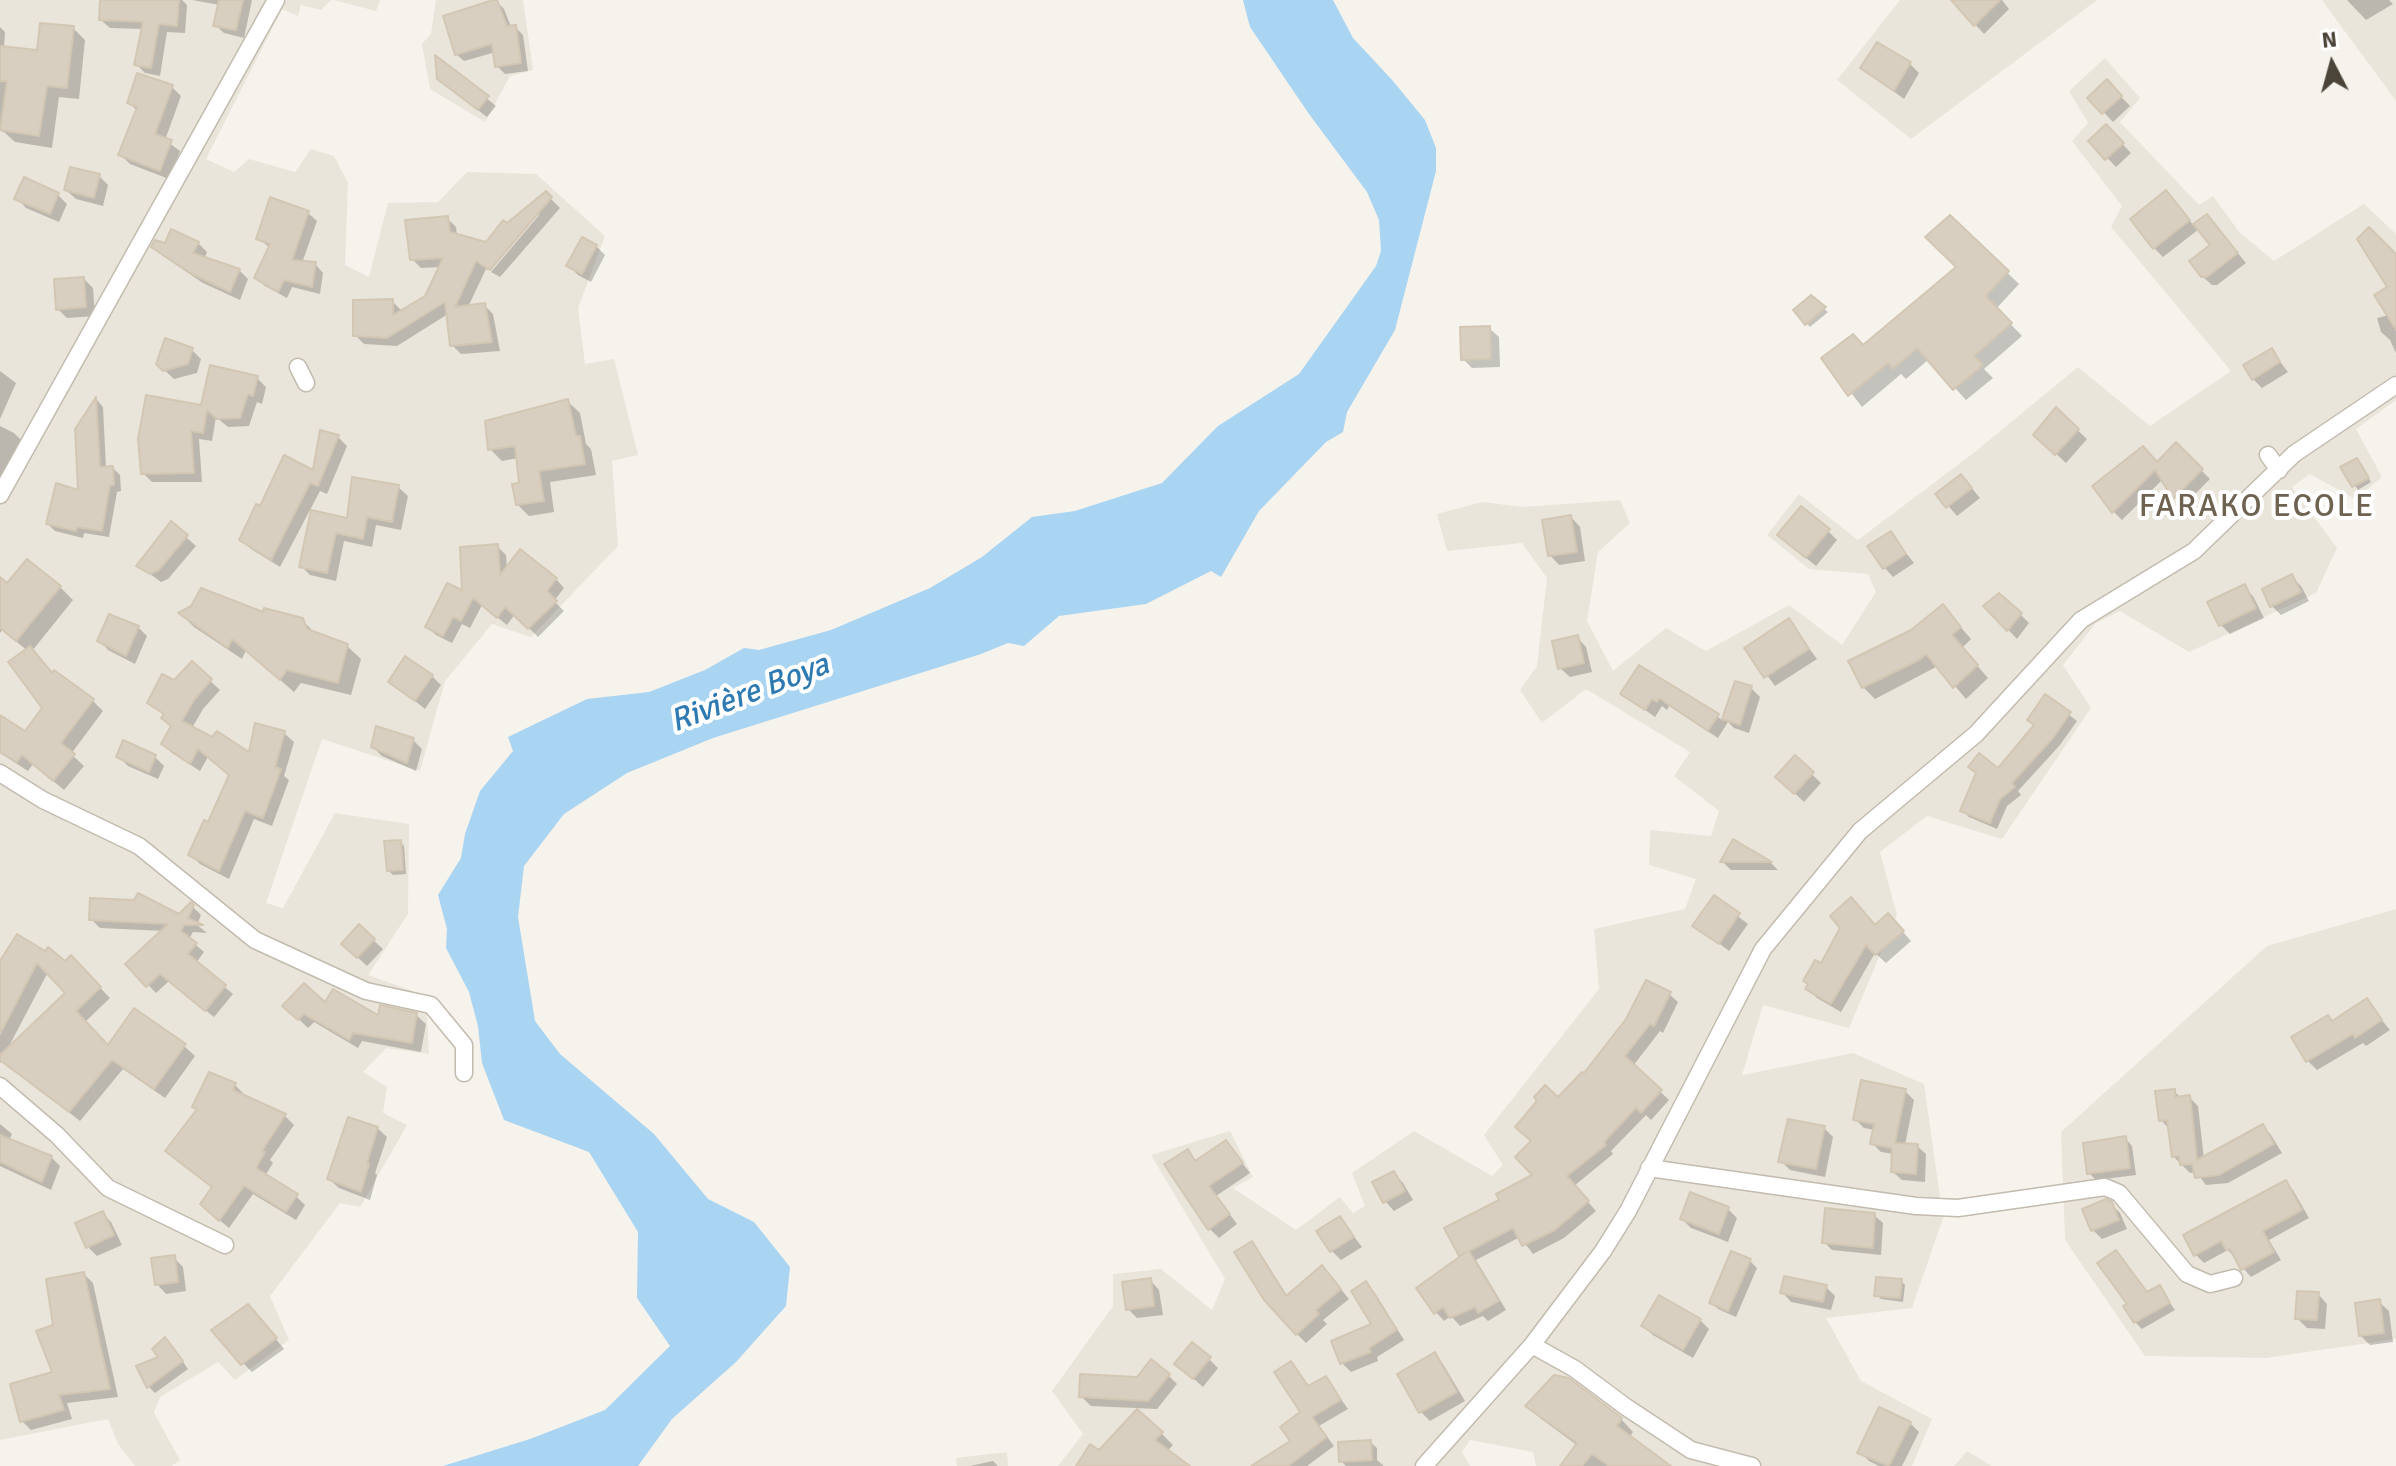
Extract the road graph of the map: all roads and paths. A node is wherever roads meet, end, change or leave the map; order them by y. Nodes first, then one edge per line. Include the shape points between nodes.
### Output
1 (276, 0) edge
2 (298, 367) dead end
3 (306, 383) dead end
4 (2396, 385) edge
5 (2268, 455) dead end
6 (2279, 470) junction
7 (0, 495) edge
8 (0, 773) edge
9 (464, 1073) dead end
10 (0, 1086) edge
11 (1649, 1168) junction
12 (225, 1245) dead end
13 (2234, 1278) dead end
14 (1532, 1345) junction
15 (1424, 1466) edge
16 (1752, 1466) edge

1 - 7 street
2 - 3 street
4 - 6 street via 2294,454
5 - 6 street
6 - 11 street via 2194,551 2081,620 1976,734 1860,831 1763,949
8 - 9 street via 139,846 255,940 366,991 431,1005 464,1045
10 - 12 street via 108,1188
11 - 13 street via 1958,1208 2105,1187 2119,1193 2187,1274 2210,1284
11 - 14 street via 1603,1251
14 - 15 street
14 - 16 street via 1691,1450

